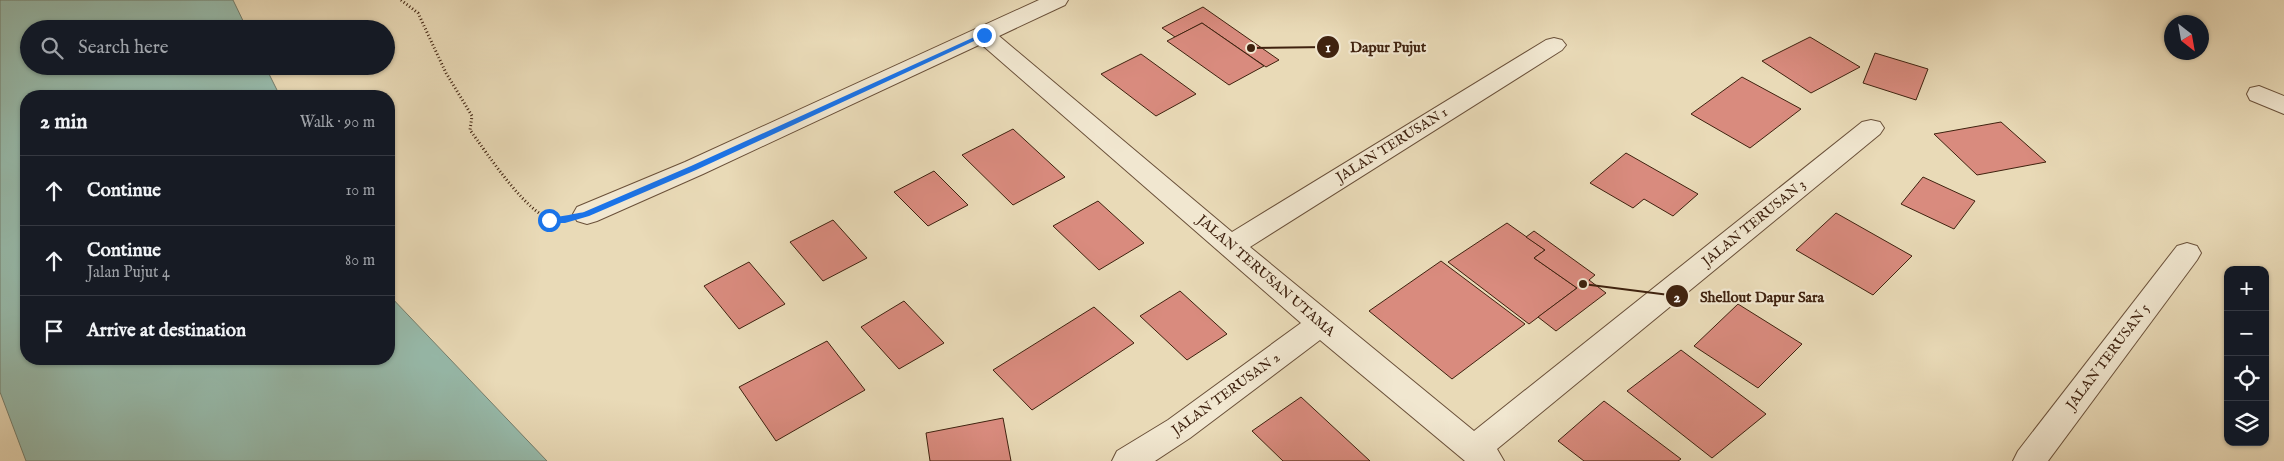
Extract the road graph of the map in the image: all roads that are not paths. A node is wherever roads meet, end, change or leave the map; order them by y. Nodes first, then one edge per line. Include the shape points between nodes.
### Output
1 (1057, 0) edge
2 (984, 35) junction
3 (1554, 45) dead end
4 (2259, 94) dead end
5 (2284, 106) edge
6 (1871, 128) dead end
7 (586, 214) road end
8 (1231, 246) junction
9 (2187, 253) dead end
10 (1322, 324) junction
11 (1481, 455) edge
12 (1128, 461) edge
13 (2029, 461) edge

1 - 2 street
2 - 7 street
2 - 8 street, JALAN TERUSAN UTAMA
3 - 8 street, JALAN TERUSAN 1
4 - 5 street
6 - 11 street, JALAN TERUSAN 3
8 - 10 street, JALAN TERUSAN UTAMA
9 - 13 street, JALAN TERUSAN 5
10 - 11 street, JALAN TERUSAN UTAMA
10 - 12 street, JALAN TERUSAN 2 via 1180,428

